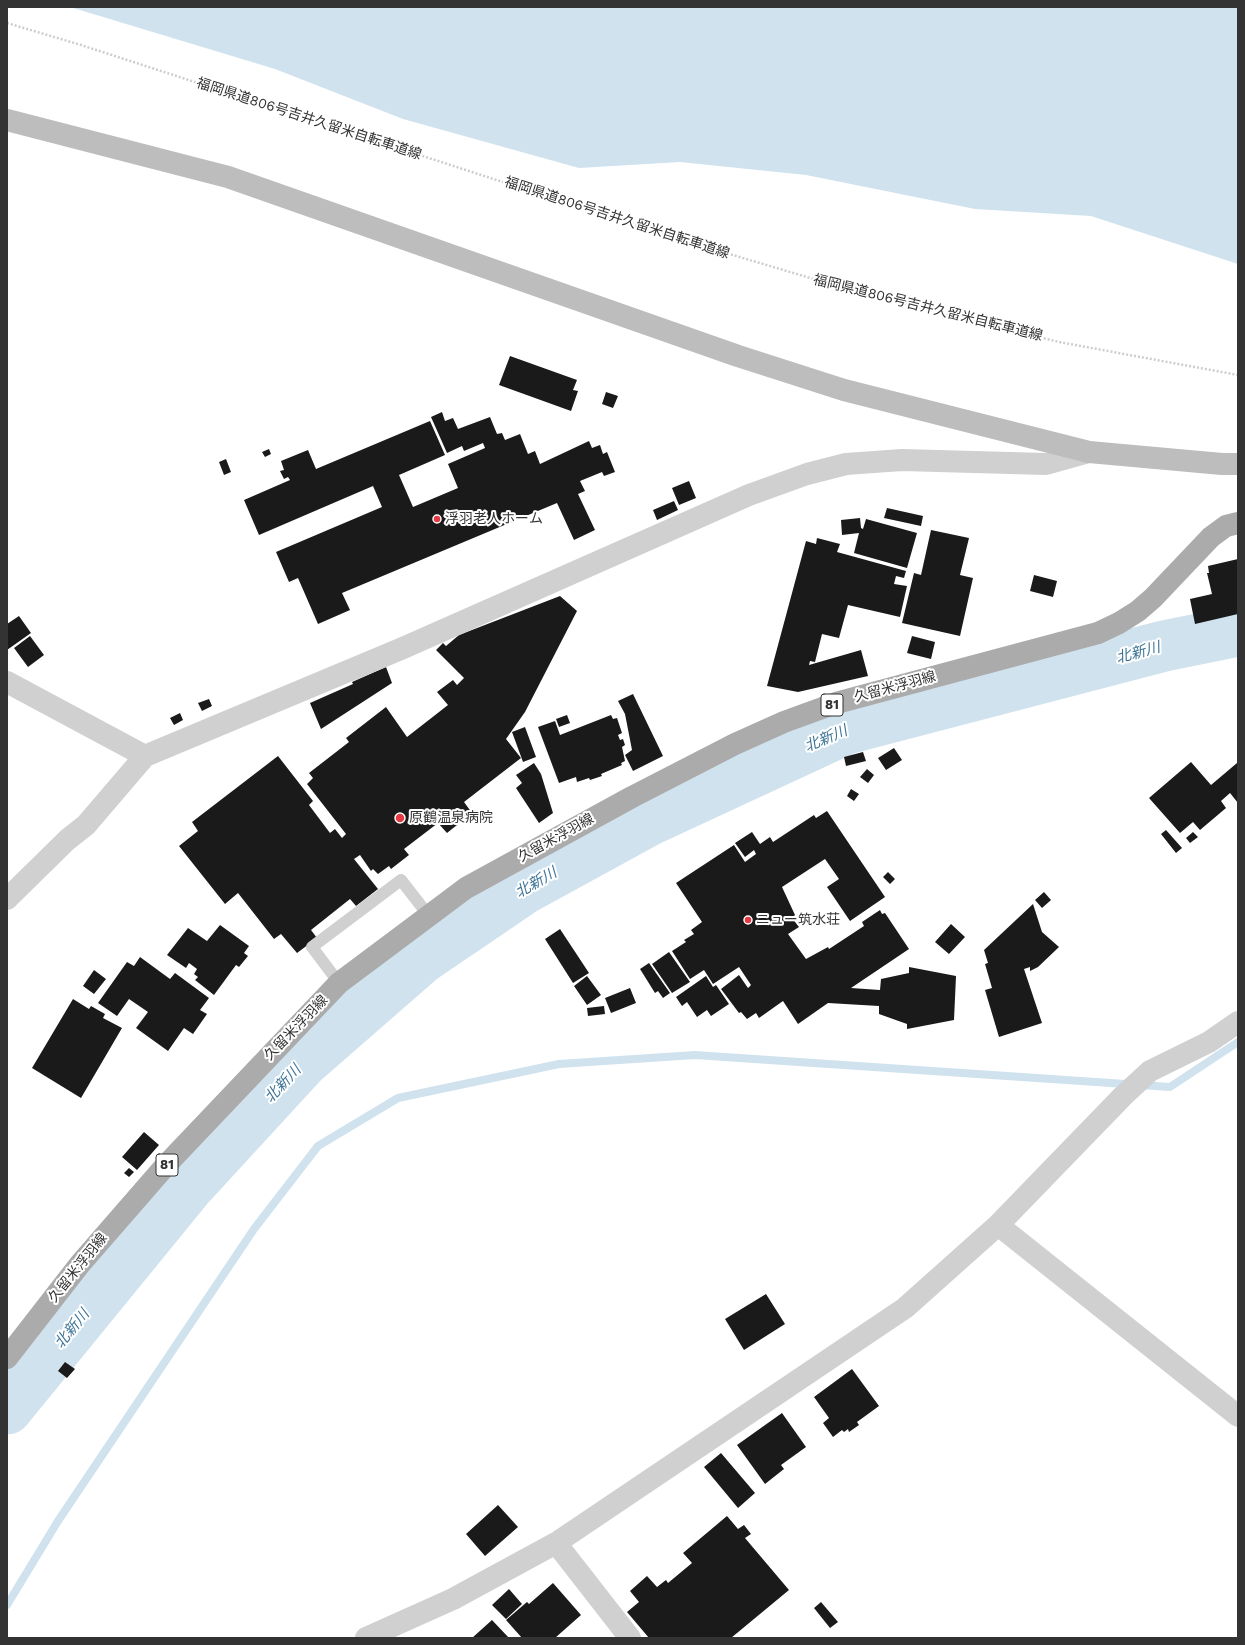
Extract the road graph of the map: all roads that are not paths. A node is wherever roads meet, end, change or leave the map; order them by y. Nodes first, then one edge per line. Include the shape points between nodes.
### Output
1 (7, 120) edge
2 (1089, 452) junction
3 (1238, 464) edge
4 (1238, 523) edge
5 (7, 682) edge
6 (145, 756) junction
7 (7, 898) edge
8 (429, 916) junction
9 (339, 983) junction
10 (1238, 1022) edge
11 (998, 1225) junction
12 (7, 1358) edge
13 (1238, 1416) edge
14 (556, 1543) junction
15 (366, 1638) edge
16 (630, 1638) edge

1 - 2 street via 228,177 738,356 844,390
2 - 3 street
2 - 6 street via 1046,464 902,460 846,464 807,474 749,495 403,648
4 - 8 main road, 久留米浮羽線 / 81 via 1226,526 1212,537 1153,598 1119,623 1098,633 836,703 784,722 694,765 479,880
5 - 6 street
6 - 7 street via 86,825
8 - 9 main road, 久留米浮羽線 / 81
8 - 9 lane via 401,880 394,885 312,947
9 - 12 main road, 久留米浮羽線 / 81 via 162,1170 80,1264
10 - 11 street via 1209,1042 1150,1071
11 - 13 street
11 - 14 street via 905,1308
14 - 15 street via 453,1598
14 - 16 street

